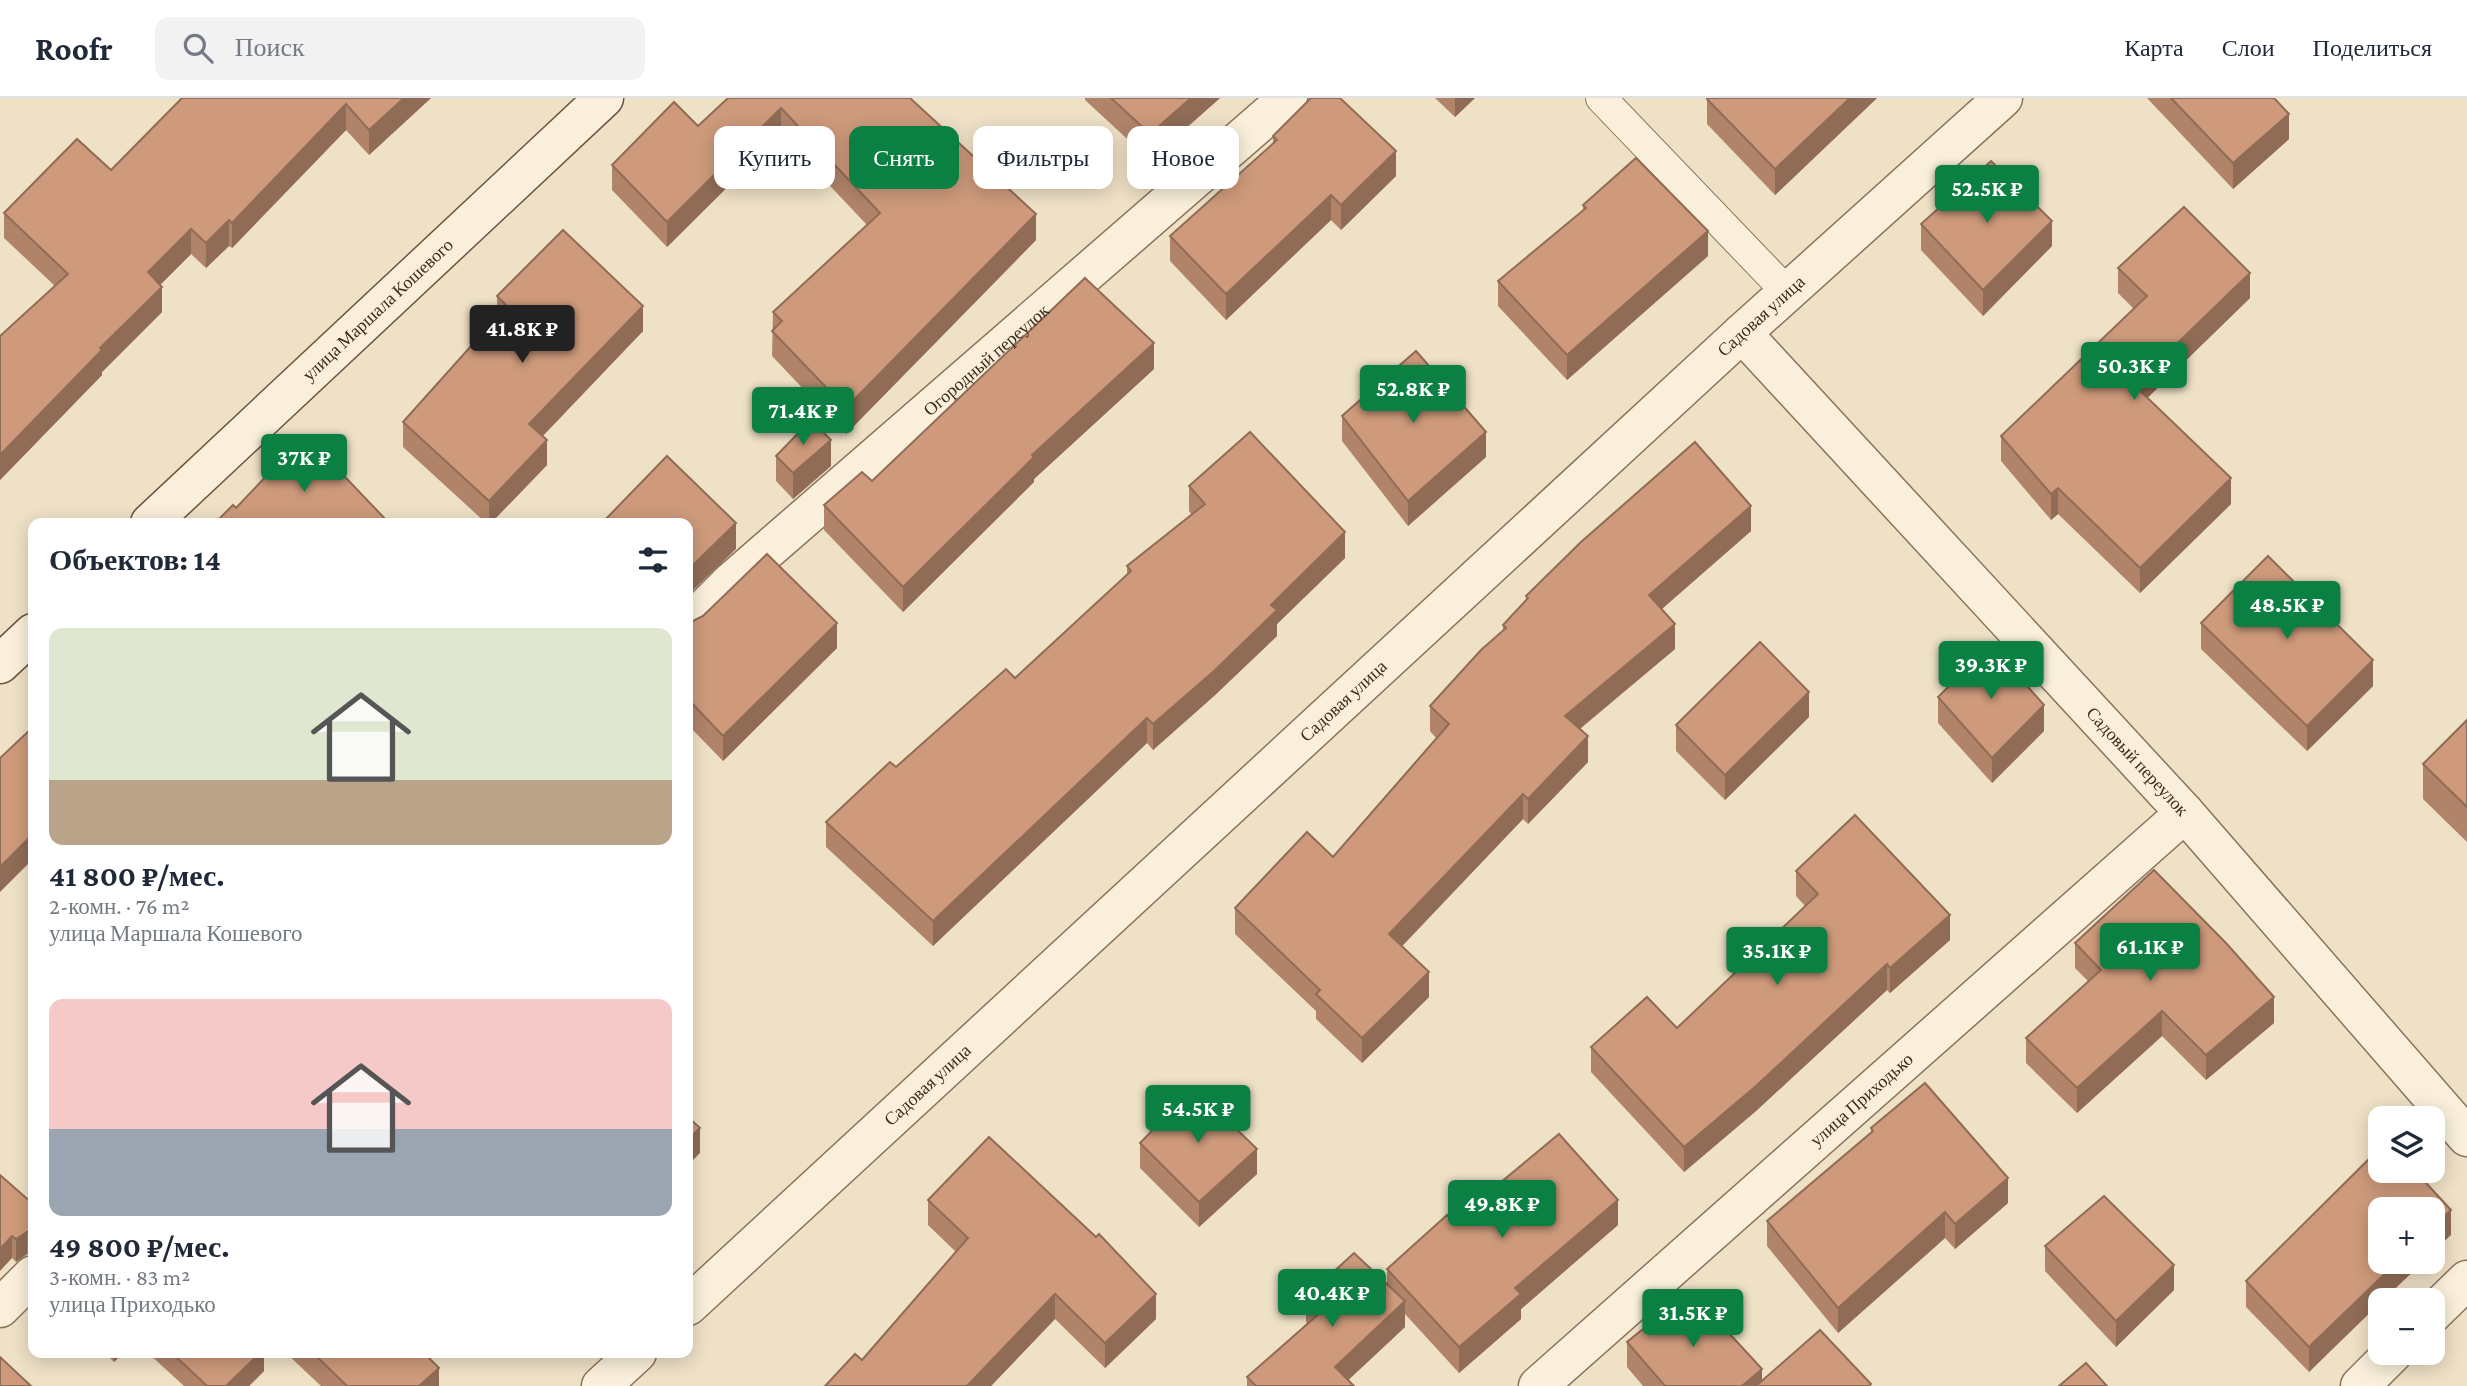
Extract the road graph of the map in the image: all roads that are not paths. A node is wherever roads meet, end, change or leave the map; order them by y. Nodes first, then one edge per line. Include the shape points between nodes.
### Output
1 (604, 98) edge
2 (1288, 98) edge
3 (1601, 98) edge
4 (2003, 98) edge
5 (1787, 292) junction
6 (1742, 333) junction
7 (155, 518) edge
8 (693, 620) edge
9 (28, 638) edge
10 (0, 664) edge
11 (2185, 813) junction
12 (2467, 1136) edge
13 (28, 1280) edge
14 (2467, 1280) edge
15 (693, 1301) edge
16 (2445, 1301) edge
17 (0, 1308) edge
18 (632, 1358) edge
19 (2381, 1365) edge
20 (601, 1386) edge
21 (1538, 1386) edge
22 (2360, 1386) edge

1 - 7 street, улица Маршала Кошевого
2 - 8 street, Огородный переулок via 732,581
3 - 5 lane
4 - 5 street, Садовая улица
5 - 6 street, Садовая улица
6 - 11 street, Садовый переулок
6 - 15 street, Садовая улица
9 - 10 street
11 - 12 street, Садовый переулок
11 - 21 street, улица Приходько
13 - 17 street
14 - 16 street
18 - 20 street
19 - 22 street

